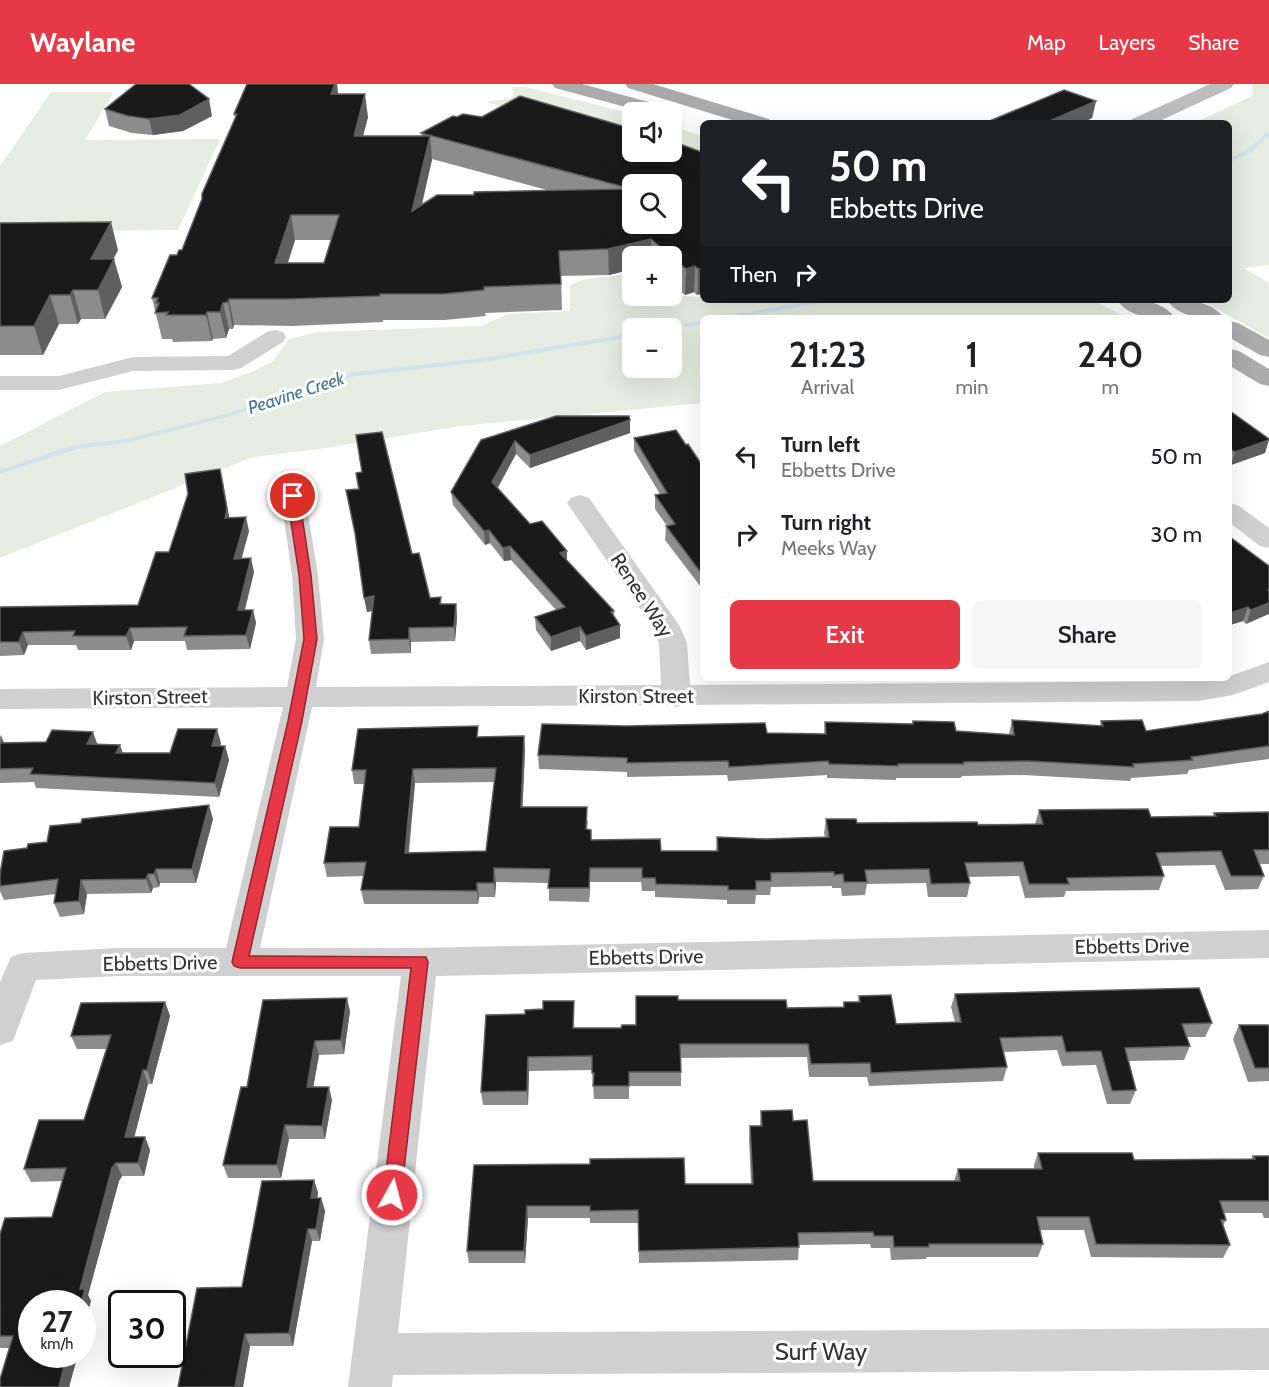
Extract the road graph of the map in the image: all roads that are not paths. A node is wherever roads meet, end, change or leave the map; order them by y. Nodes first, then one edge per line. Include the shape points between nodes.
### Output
1 (561, 84) edge
2 (634, 84) edge
3 (1225, 84) edge
4 (628, 102) edge
5 (682, 117) edge
6 (752, 120) edge
7 (1146, 120) edge
8 (700, 123) edge
9 (1135, 303) edge
10 (1184, 303) edge
11 (1157, 315) edge
12 (1206, 315) edge
13 (1232, 329) edge
14 (275, 337) dead end
15 (1269, 350) edge
16 (1232, 357) edge
17 (1269, 379) edge
18 (0, 383) edge
19 (290, 477) dead end
20 (580, 503) dead end
21 (1232, 512) edge
22 (1269, 540) edge
23 (1269, 672) edge
24 (1050, 685) edge
25 (300, 696) junction
26 (676, 697) junction
27 (0, 699) edge
28 (1269, 944) edge
29 (240, 962) junction
30 (420, 962) junction
31 (0, 1030) edge
32 (1269, 1348) edge
33 (372, 1371) edge

1 - 4 main road
2 - 6 main road
3 - 7 street
5 - 8 main road
9 - 11 main road
10 - 12 main road
13 - 15 main road
14 - 18 street via 233,363 133,364 59,383
16 - 17 main road
19 - 25 street via 310,639
20 - 26 street, Renee Way via 665,625 673,643
21 - 22 street
23 - 24 street, Kirston Street via 1233,685 1198,691
24 - 26 street, Kirston Street
25 - 26 street, Kirston Street
25 - 27 street, Kirston Street
25 - 29 street
28 - 30 street, Ebbetts Drive
29 - 30 street, Ebbetts Drive
29 - 31 street, Ebbetts Drive via 23,967
30 - 33 street
32 - 33 street, Surf Way

